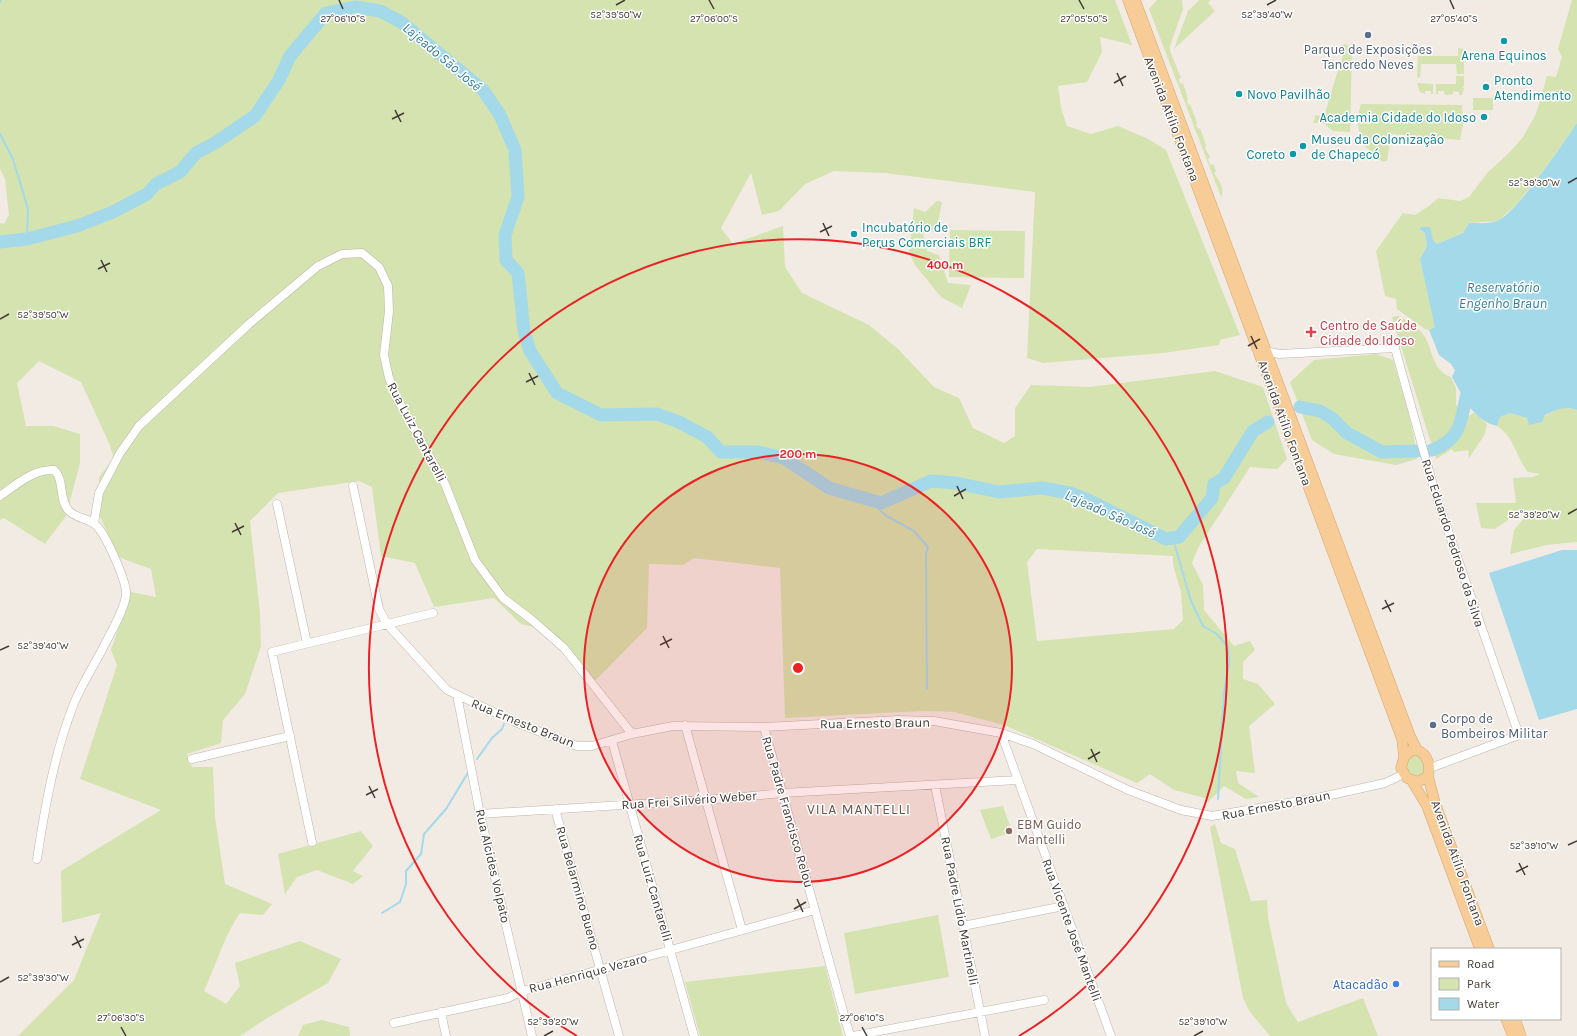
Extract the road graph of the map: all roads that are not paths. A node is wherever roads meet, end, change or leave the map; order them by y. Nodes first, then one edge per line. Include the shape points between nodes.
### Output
1 (1128, 0) edge
2 (1135, 0) edge
3 (1262, 350) junction
4 (353, 486) dead end
5 (0, 496) edge
6 (277, 504) dead end
7 (94, 523) junction
8 (433, 612) dead end
9 (387, 624) junction
10 (308, 643) junction
11 (457, 695) junction
12 (685, 725) junction
13 (764, 727) junction
14 (1001, 733) junction
15 (632, 734) junction
16 (290, 736) junction
17 (612, 741) junction
18 (1417, 750) junction
19 (1404, 756) junction
20 (192, 759) dead end
21 (1429, 772) junction
22 (1404, 774) junction
23 (1018, 780) junction
24 (1412, 781) junction
25 (935, 785) junction
26 (782, 793) junction
27 (705, 800) junction
28 (630, 804) junction
29 (555, 809) junction
30 (480, 814) junction
31 (312, 842) dead end
32 (37, 859) dead end
33 (1064, 906) junction
34 (815, 910) junction
35 (963, 926) junction
36 (742, 930) junction
37 (1480, 948) edge
38 (1489, 948) edge
39 (670, 950) junction
40 (601, 970) junction
41 (523, 991) junction
42 (1044, 1000) dead end
43 (441, 1012) junction
44 (981, 1012) junction
45 (1506, 1020) edge
46 (1515, 1020) edge
47 (394, 1023) dead end
48 (446, 1036) edge
49 (532, 1036) edge
50 (620, 1036) edge
51 (694, 1036) edge
52 (850, 1036) edge
53 (853, 1036) edge
54 (986, 1036) edge
55 (1111, 1036) edge
56 (1513, 1036) edge
57 (1521, 1036) edge

1 - 3 main road, Avenida Atílio Fontana
2 - 3 main road, Avenida Atílio Fontana
3 - 18 main road, Avenida Atílio Fontana
3 - 19 main road, Avenida Atílio Fontana via 1402,739
3 - 21 street, Rua Eduardo Pedroso da Silva via 1279,354 1395,348 1436,496 1519,735
4 - 9 street, Rua Ernesto Braun via 379,608
5 - 7 street via 43,469 54,470 60,475 63,499 69,510
6 - 10 street
7 - 15 street, Rua Luiz Cantarelli via 99,493 120,453 144,421 249,324 318,266 342,254 362,253 379,267 388,286 389,310 384,355 389,378 398,400 445,484 475,560 503,598 564,648
7 - 32 street via 120,569 126,593 118,620 73,705 54,766
8 - 9 street
9 - 10 street
9 - 11 street, Rua Ernesto Braun via 447,690
10 - 16 street via 272,652
11 - 17 street, Rua Ernesto Braun via 570,744 592,746
11 - 30 street, Rua Alcides Volpato
12 - 13 street, Rua Ernesto Braun
12 - 15 street, Rua Ernesto Braun
12 - 27 street
13 - 14 street, Rua Ernesto Braun via 898,720 942,722
13 - 26 street, Rua Padre Francisco Relou
14 - 22 street, Rua Ernesto Braun via 1033,744 1128,790 1205,816 1219,816 1317,798 1385,783
14 - 23 street, Rua Vicente José Mantelli
15 - 17 street, Rua Ernesto Braun
16 - 20 street
16 - 31 street
17 - 28 street, Rua Luiz Cantarelli
18 - 19 main road via 1407,752
18 - 21 main road via 1427,758
19 - 22 main road via 1401,768
21 - 24 main road via 1418,782
21 - 38 main road, Avenida Atílio Fontana via 1435,803
22 - 24 main road
23 - 25 street, Rua Frei Silvério Weber
23 - 33 street, Rua Vicente José Mantelli
24 - 37 main road, Avenida Atílio Fontana via 1427,806
25 - 26 street, Rua Frei Silvério Weber
25 - 35 street, Rua Padre Lidio Martinelli
26 - 27 street, Rua Frei Silvério Weber
26 - 34 street, Rua Padre Francisco Relou
27 - 28 street, Rua Frei Silvério Weber
27 - 36 street
28 - 29 street, Rua Frei Silvério Weber
28 - 39 street, Rua Luiz Cantarelli
29 - 30 street, Rua Frei Silvério Weber
29 - 40 street, Rua Belarmino Bueno
30 - 41 street, Rua Alcides Volpato
33 - 35 street
33 - 55 street, Rua Vicente José Mantelli
34 - 36 street, Rua Henrique Vezaro
34 - 52 street, Rua Padre Francisco Relou
35 - 44 street, Rua Padre Lidio Martinelli
36 - 39 street, Rua Henrique Vezaro
39 - 40 street, Rua Henrique Vezaro
39 - 51 street, Rua Luiz Cantarelli
40 - 41 street, Rua Henrique Vezaro
40 - 50 street, Rua Belarmino Bueno
41 - 43 street, Rua Henrique Vezaro via 508,998
41 - 49 street, Rua Alcides Volpato
42 - 44 street
43 - 47 street, Rua Henrique Vezaro
43 - 48 street
44 - 53 street
44 - 54 street, Rua Padre Lidio Martinelli
45 - 56 main road
46 - 57 main road

